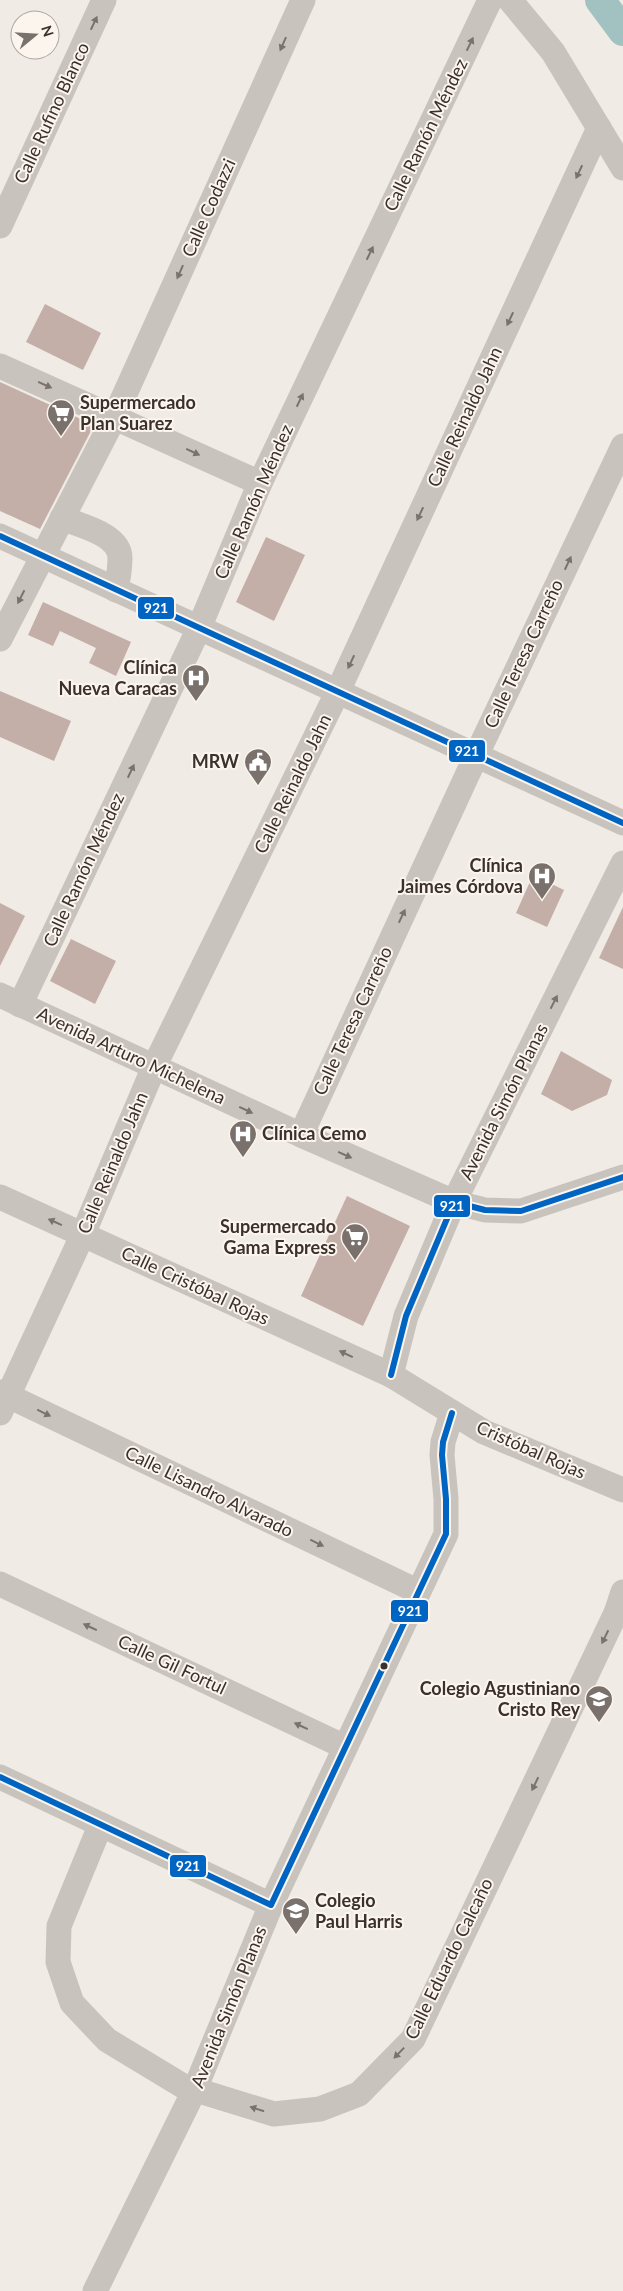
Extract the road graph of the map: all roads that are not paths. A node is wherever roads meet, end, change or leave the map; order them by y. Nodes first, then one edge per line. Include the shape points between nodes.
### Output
1 (104, 0) edge
2 (303, 0) edge
3 (490, 0) edge
4 (510, 0) edge
5 (599, 128) junction
6 (623, 168) edge
7 (0, 226) edge
8 (0, 366) edge
9 (115, 416) junction
10 (623, 446) edge
11 (260, 483) junction
12 (62, 518) junction
13 (0, 536) edge
14 (42, 555) junction
15 (116, 590) junction
16 (199, 628) junction
17 (0, 639) edge
18 (338, 692) junction
19 (476, 756) junction
20 (623, 823) edge
21 (623, 864) edge
22 (10, 1000) edge
23 (154, 1067) junction
24 (301, 1135) junction
25 (623, 1177) edge
26 (0, 1197) edge
27 (454, 1202) junction
28 (83, 1234) junction
29 (390, 1375) junction
30 (3, 1400) edge
31 (452, 1413) junction
32 (623, 1490) edge
33 (0, 1584) edge
34 (418, 1591) junction
35 (623, 1592) edge
36 (344, 1747) junction
37 (0, 1777) edge
38 (100, 1826) junction
39 (271, 1905) junction
40 (195, 2090) junction
41 (96, 2291) edge

7 -> 1 street, Calle Rufino Blanco
2 -> 9 street, Calle Codazzi
11 -> 3 street, Calle Ramón Méndez
4 - 5 street via 553,52
5 - 6 street
5 -> 18 street, Calle Reinaldo Jahn
8 -> 9 street
9 -> 11 street
9 - 12 street, Calle Codazzi
19 -> 10 street, Calle Teresa Carreño
11 - 16 street, Calle Ramón Méndez
12 - 14 street, Calle Codazzi
12 - 15 street via 90,528 113,542 120,557
13 - 14 street
14 - 15 street
14 -> 17 street
15 - 16 street
16 - 18 street
22 -> 16 street, Calle Ramón Méndez
18 - 19 street
18 - 23 street, Calle Reinaldo Jahn
19 - 20 street
24 -> 19 street, Calle Teresa Carreño
27 -> 21 street, Avenida Simón Planas
22 - 23 street, Avenida Arturo Michelena
23 -> 24 street, Avenida Arturo Michelena
23 - 28 street, Calle Reinaldo Jahn
24 -> 27 street, Avenida Arturo Michelena
25 - 27 street, Avenida Arturo Michelena via 521,1211 485,1210
28 -> 26 street, Calle Cristóbal Rojas
27 - 29 street, Avenida Simón Planas via 406,1316
29 -> 28 street, Calle Cristóbal Rojas
28 - 30 street, Calle Reinaldo Jahn
29 - 31 street, Cristóbal Rojas
30 -> 34 street, Calle Lisandro Alvarado
31 - 32 street, Cristóbal Rojas via 484,1432
31 - 34 street, Avenida Simón Planas via 442,1442 446,1534
36 -> 33 street, Calle Gil Fortul
34 - 36 street, Avenida Simón Planas
35 -> 40 street, Calle Eduardo Calcaño via 616,1613 413,2039 358,2094 320,2109 274,2114
36 - 39 street, Avenida Simón Planas
37 - 38 street
38 - 39 street
38 - 40 street, Calle Eduardo Calcaño via 59,1926 58,1962 72,2004 107,2040
39 - 40 street, Avenida Simón Planas
40 - 41 street, Avenida Simón Planas

